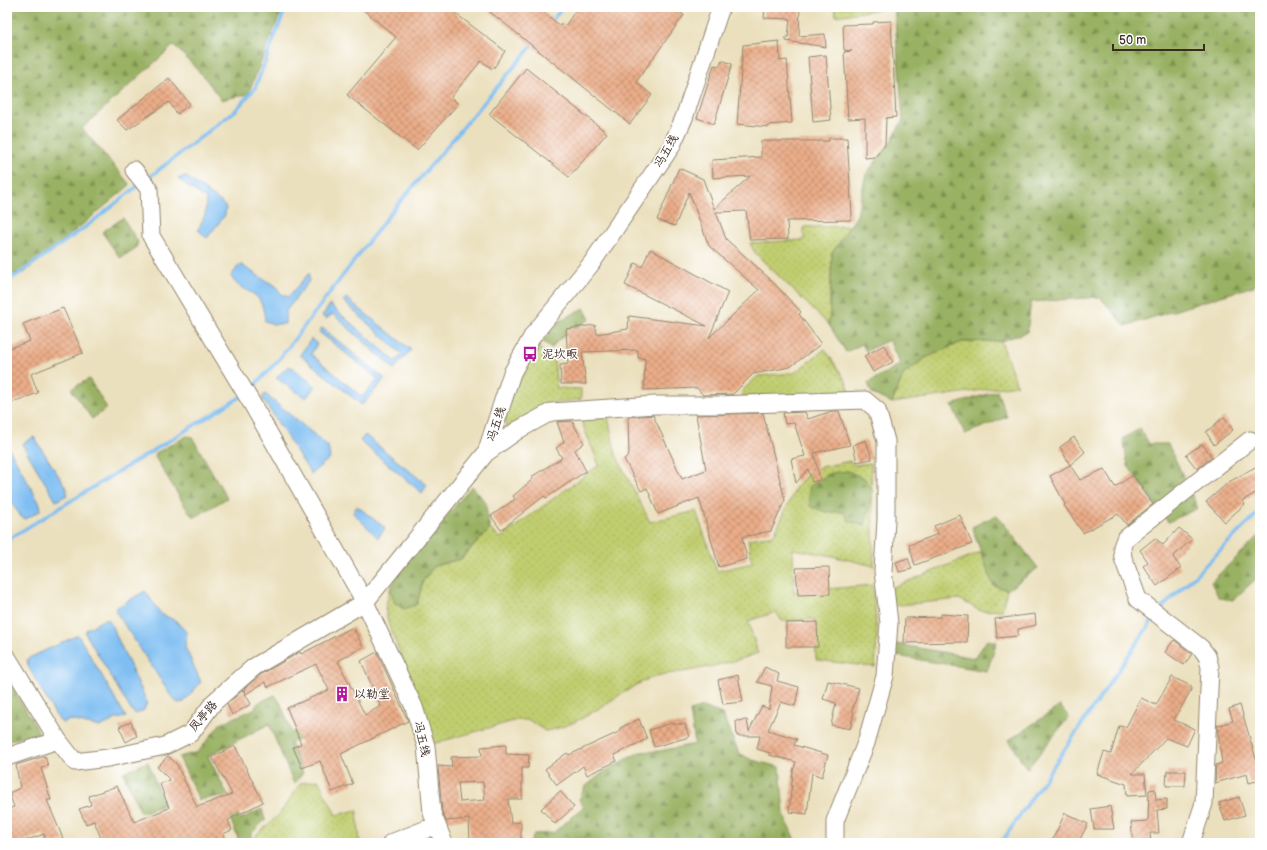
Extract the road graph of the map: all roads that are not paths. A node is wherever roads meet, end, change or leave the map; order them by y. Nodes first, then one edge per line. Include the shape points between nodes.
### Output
1 (721, 7) edge
2 (134, 170) dead end
3 (1250, 440) dead end
4 (486, 453) junction
5 (365, 602) junction
6 (7, 656) edge
7 (58, 740) junction
8 (7, 757) edge
9 (437, 825) junction
10 (391, 843) edge
11 (444, 843) edge
12 (836, 843) edge
13 (1190, 843) edge

1 - 4 street, 冯五线 via 684,118 671,147 591,264 533,336 512,373
2 - 5 street via 149,189 151,236 154,242 251,402
3 - 13 street via 1125,539 1122,547 1123,558 1138,599 1201,648 1210,667 1204,803
4 - 5 street, 冯五线
4 - 12 street via 518,430 551,412 655,405 865,400 877,410 886,441 883,571 889,623 885,676 866,743 835,821
5 - 7 street, 凤亭路 via 254,667 214,702 191,733 165,746 75,762
5 - 9 street, 冯五线 via 414,707 426,746 432,813
6 - 7 street
7 - 8 street
9 - 10 street
9 - 11 street, 冯五线

